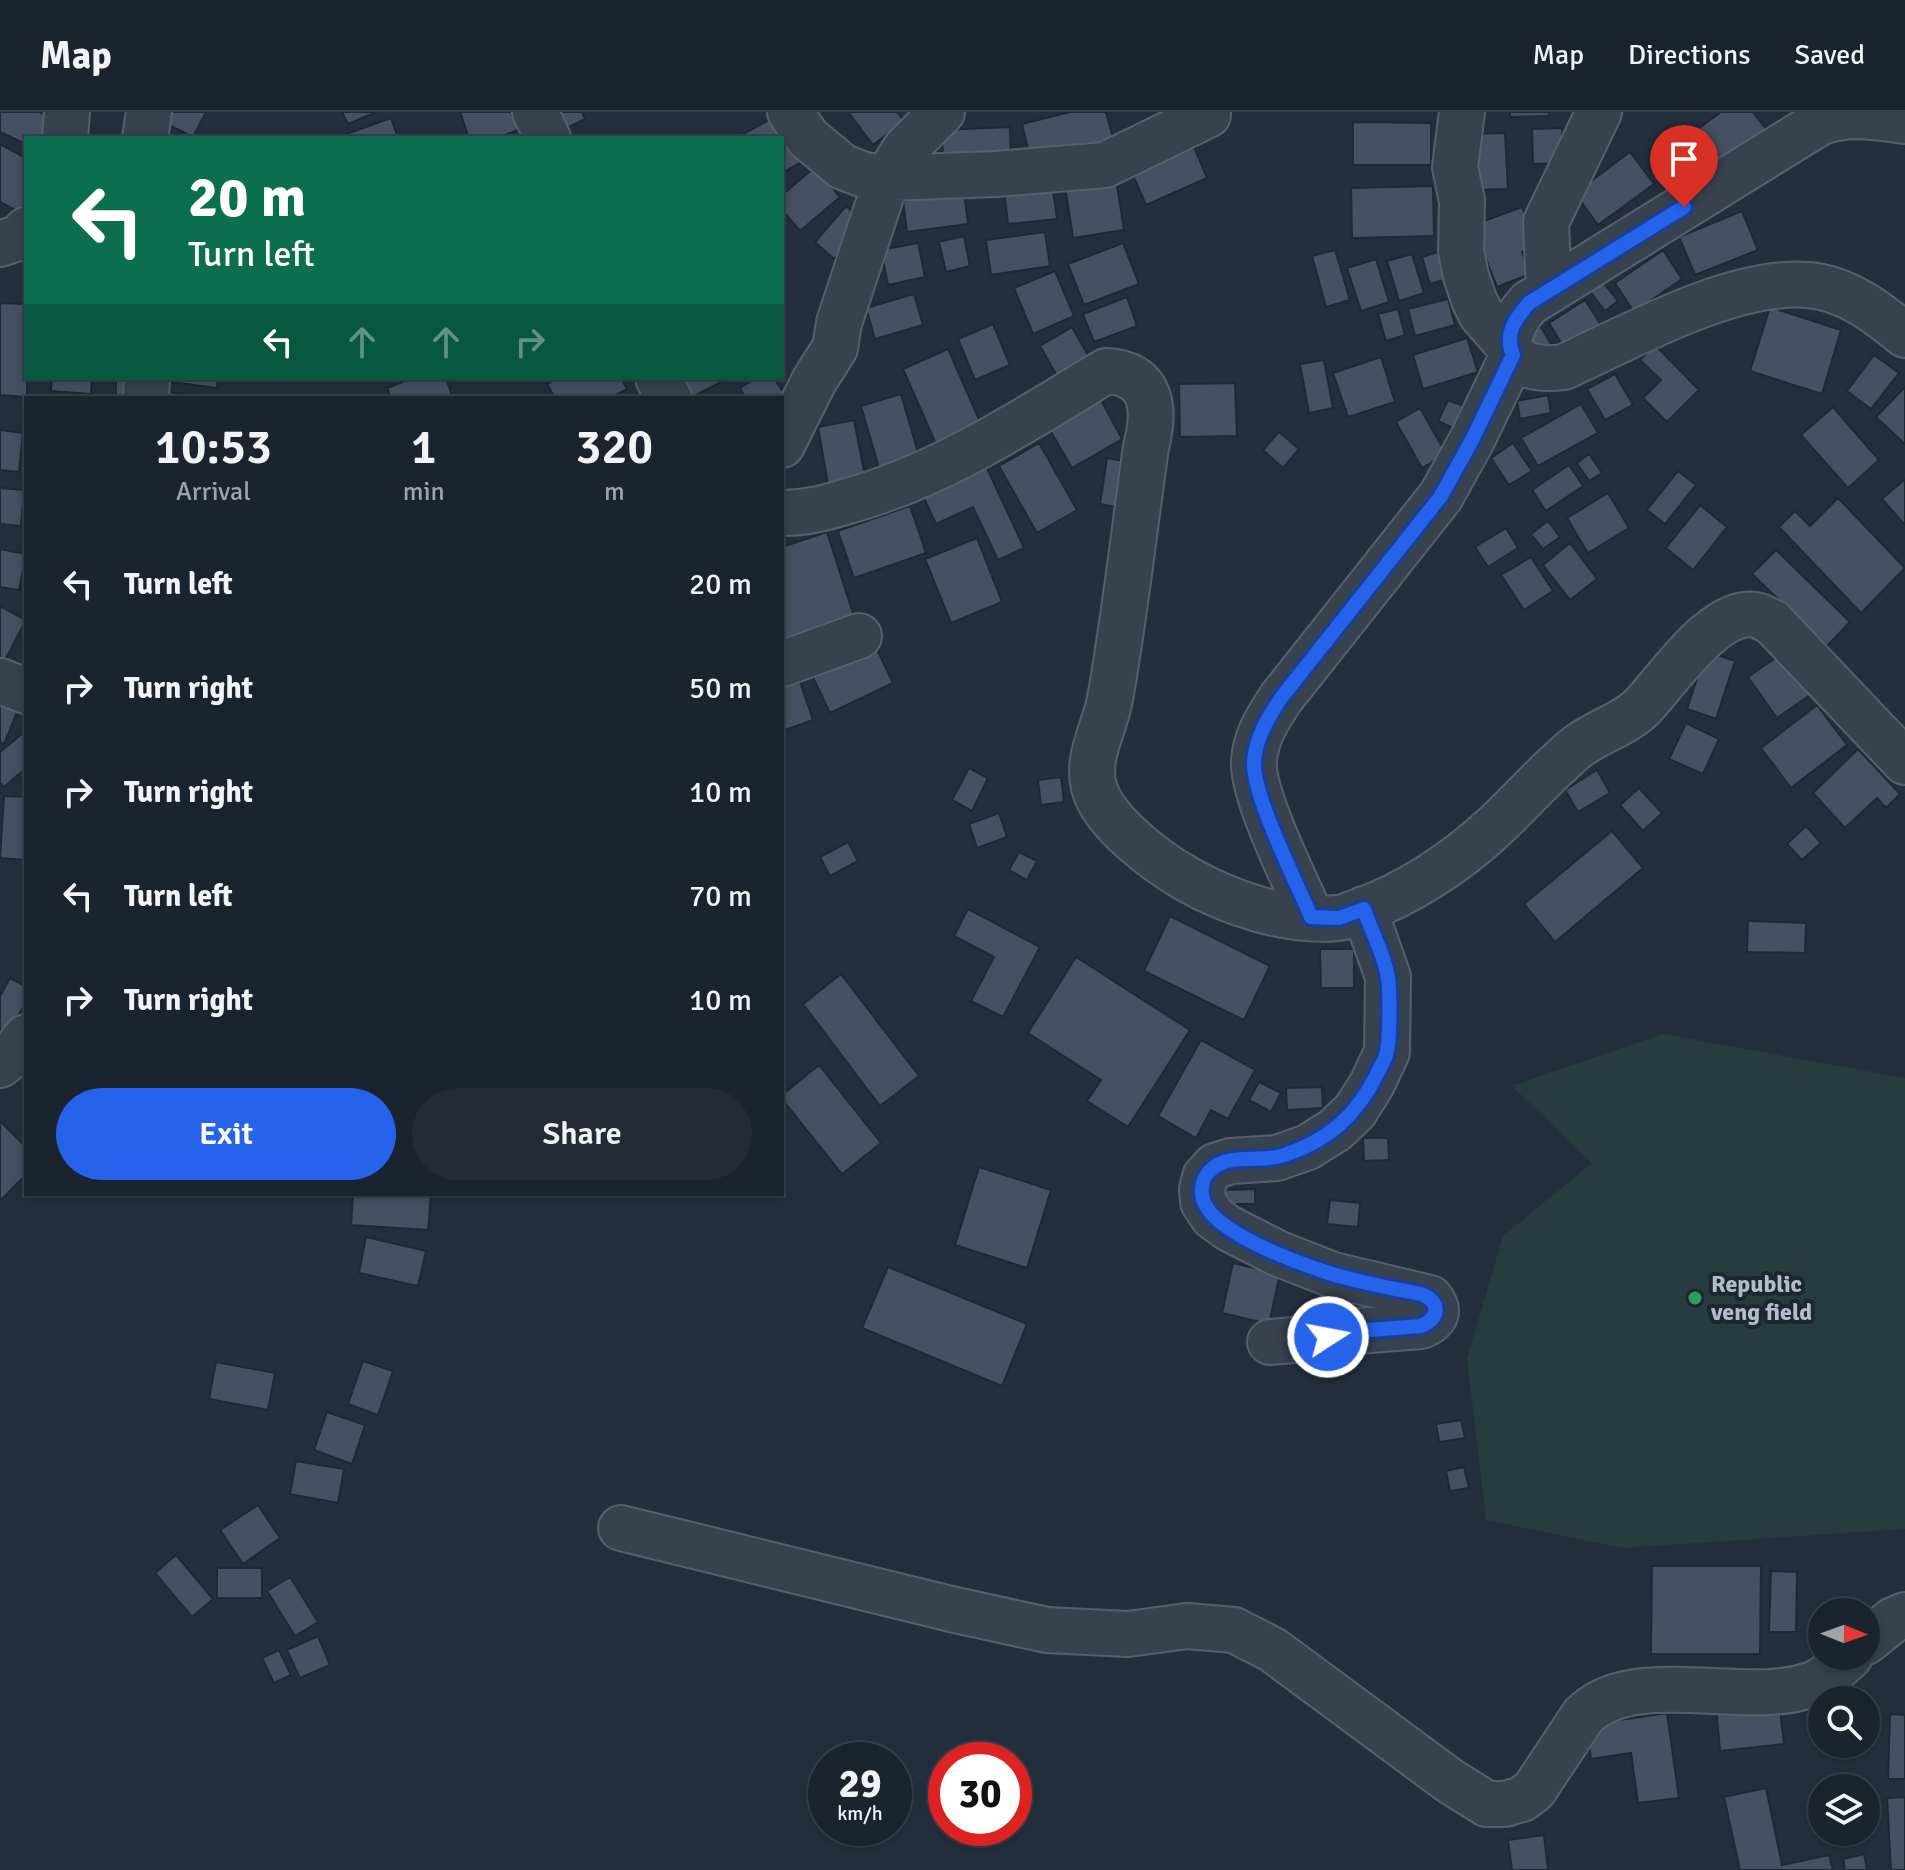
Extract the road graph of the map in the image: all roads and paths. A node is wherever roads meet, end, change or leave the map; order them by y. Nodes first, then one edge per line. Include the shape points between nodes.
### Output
1 (67, 112) edge
2 (149, 112) edge
3 (535, 112) edge
4 (790, 112) edge
5 (942, 112) edge
6 (1462, 112) edge
7 (1599, 112) edge
8 (1208, 115) dead end
9 (1905, 121) edge
10 (65, 136) edge
11 (145, 136) edge
12 (547, 136) edge
13 (887, 178) junction
14 (24, 232) edge
15 (0, 244) edge
16 (1549, 291) junction
17 (1905, 335) edge
18 (1510, 350) junction
19 (784, 441) edge
20 (784, 513) edge
21 (859, 636) dead end
22 (784, 663) edge
23 (0, 681) edge
24 (24, 690) edge
25 (1905, 762) edge
26 (1364, 909) junction
27 (1311, 917) junction
28 (24, 1040) edge
29 (0, 1065) edge
30 (1270, 1342) dead end
31 (621, 1528) dead end
32 (1905, 1615) edge
33 (1880, 1631) edge
34 (1834, 1670) edge

1 - 10 street
2 - 11 street
3 - 12 street
4 - 13 street via 808,138 843,167
5 - 13 street via 905,149
6 - 18 street via 1455,167 1464,264 1481,314
7 - 16 street via 1546,222
8 - 13 street via 1105,165
9 - 16 street via 1858,115 1819,123
13 - 19 street via 835,348
14 - 15 street
16 - 18 street via 1518,315 1509,331
17 - 18 street via 1860,302 1833,291 1796,286 1732,296 1564,367 1526,366
18 - 27 street via 1472,440 1441,496 1260,731 1254,762 1260,795
20 - 27 street via 806,513 877,493 970,454 1106,371 1132,379 1145,391 1152,424 1093,786 1114,820 1168,869 1239,904
21 - 22 street
23 - 24 street
25 - 26 street via 1772,622 1755,614 1738,616 1723,622 1668,673 1641,708 1580,744 1492,830 1419,884
26 - 27 street via 1339,918
26 - 30 street via 1388,977 1387,1052 1372,1084 1355,1111 1308,1147 1277,1158 1215,1166 1205,1177 1203,1202 1213,1217 1250,1240 1333,1275 1421,1294 1437,1306 1437,1314 1421,1326
28 - 29 street
31 - 34 street via 1047,1630 1234,1630 1273,1650 1487,1804 1514,1802 1534,1790 1583,1716 1608,1698 1635,1691 1793,1690 1823,1680
32 - 33 street

